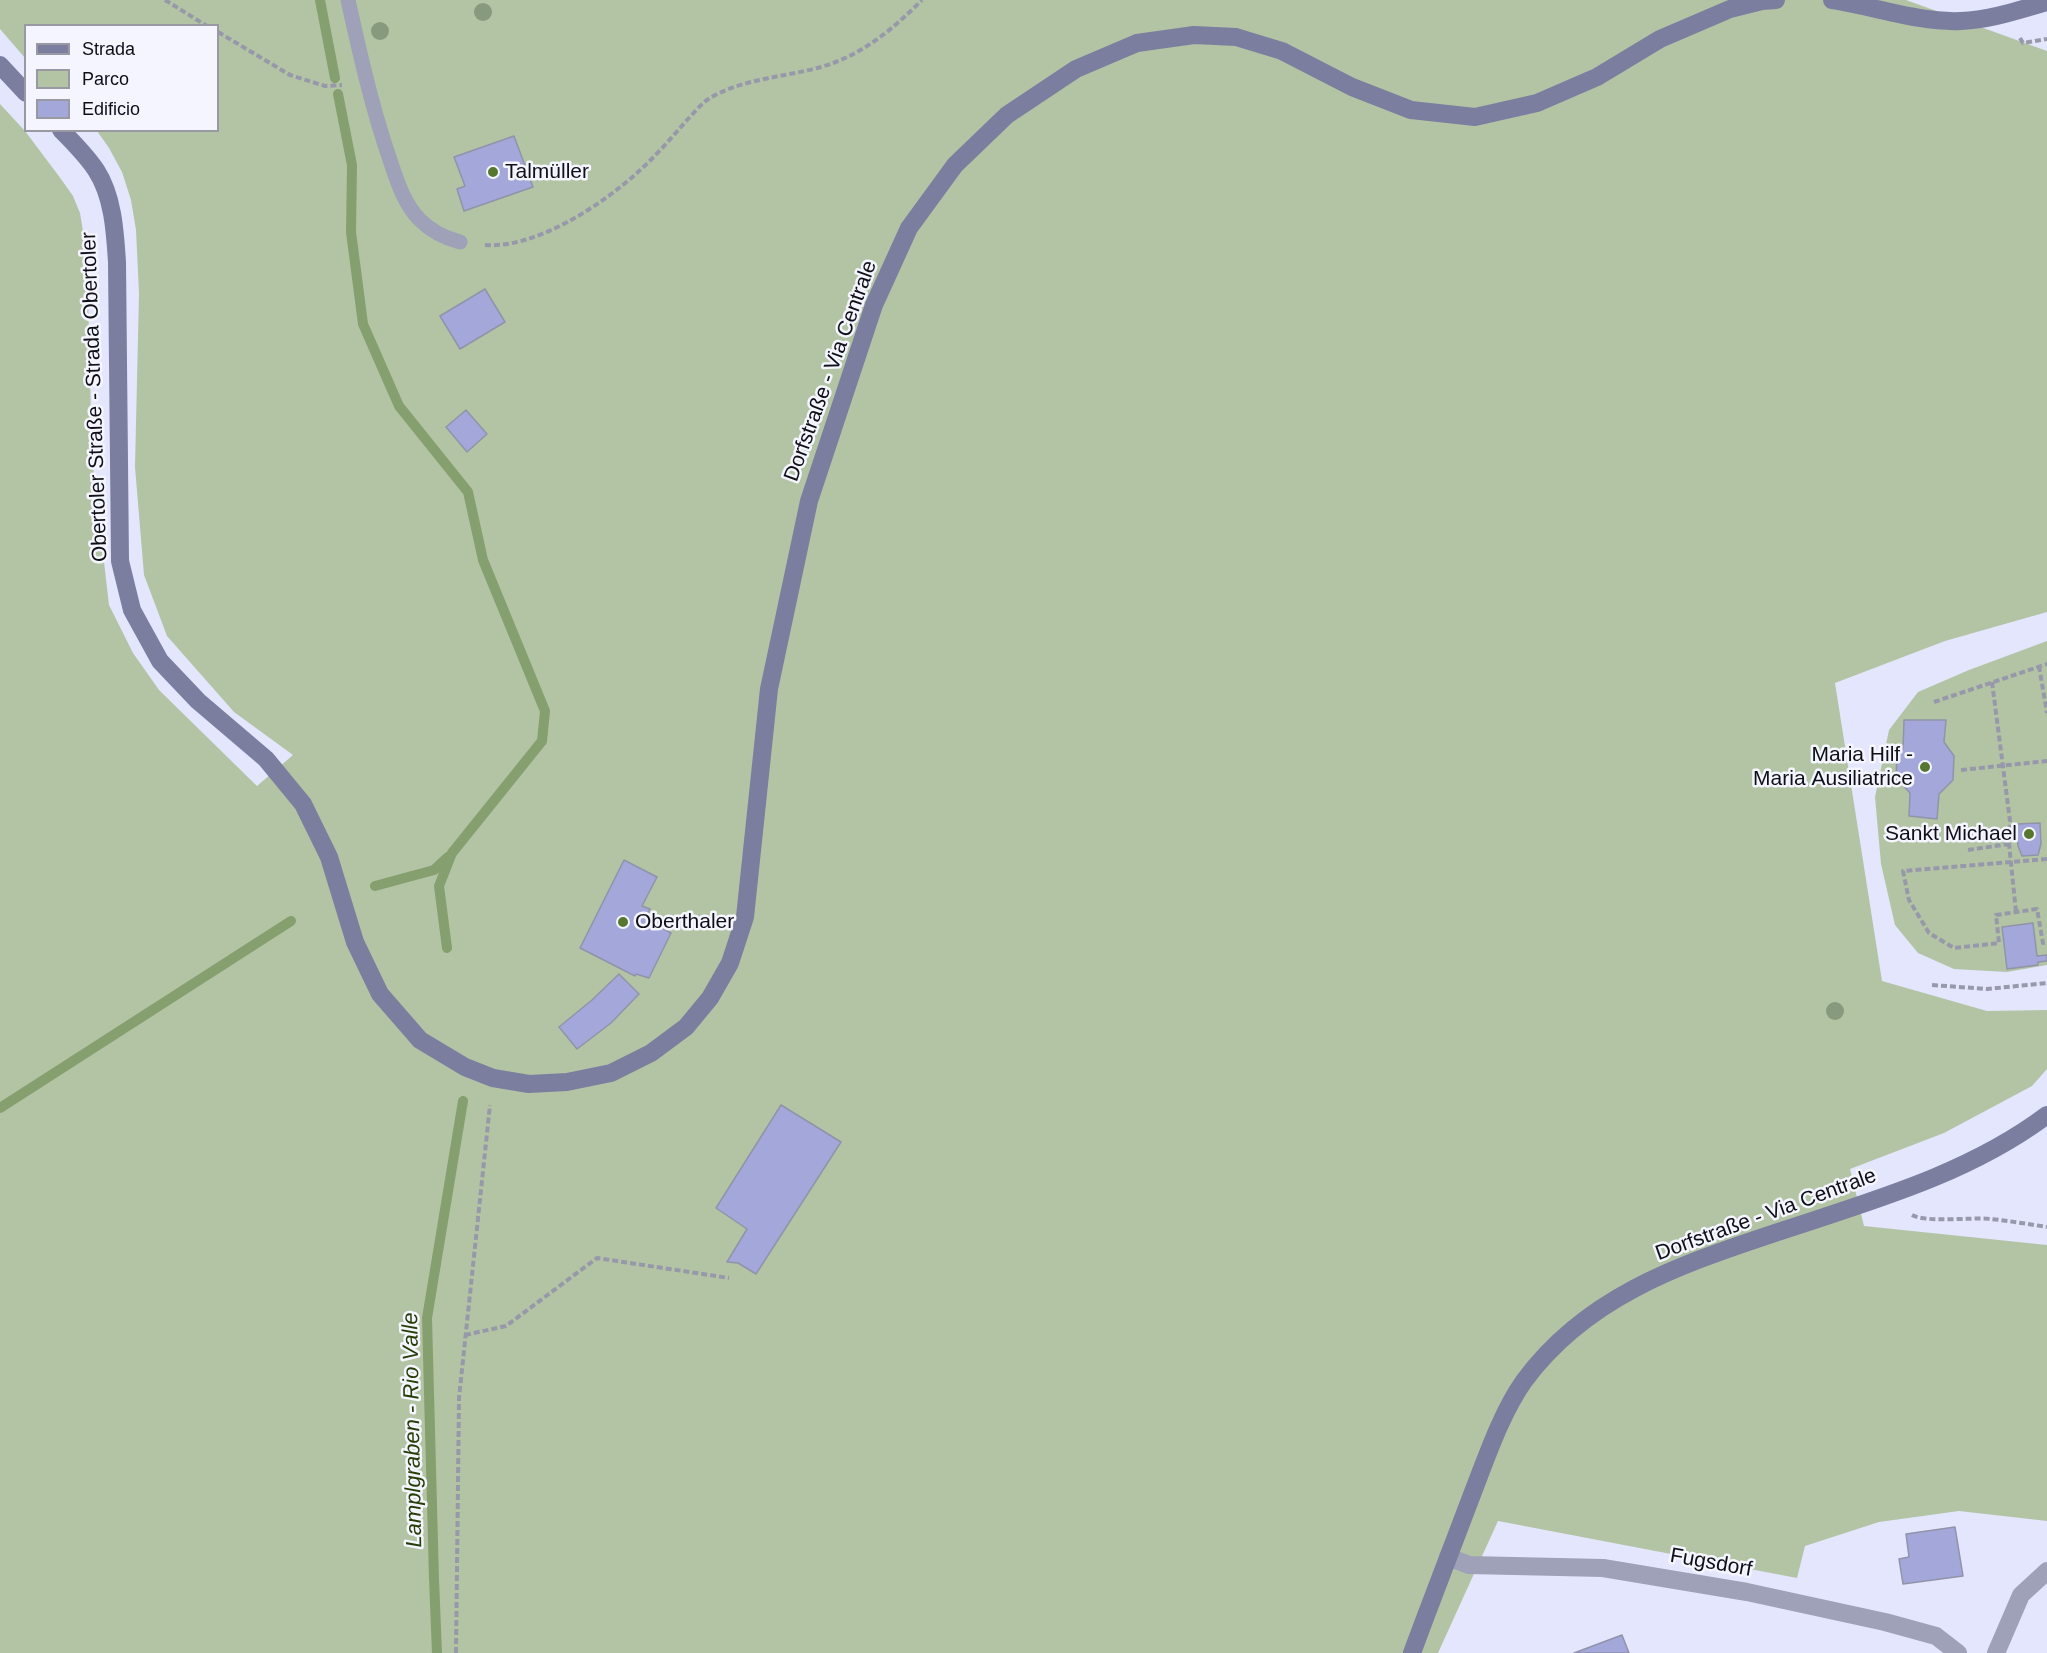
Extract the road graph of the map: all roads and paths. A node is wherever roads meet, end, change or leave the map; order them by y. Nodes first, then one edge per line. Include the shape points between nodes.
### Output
1 (165, 0) edge
2 (348, 0) edge
3 (922, 0) edge
4 (1767, 0) edge
5 (1832, 0) edge
6 (2047, 2) edge
7 (204, 24) edge
8 (219, 33) edge
9 (0, 65) edge
10 (366, 78) junction
11 (24, 91) edge
12 (63, 132) edge
13 (460, 242) joint
14 (2047, 664) edge
15 (2039, 666) junction
16 (1992, 682) junction
17 (1934, 702) dead end
18 (2047, 712) edge
19 (2047, 761) edge
20 (2002, 766) junction
21 (1961, 770) dead end
22 (2009, 844) junction
23 (1968, 850) dead end
24 (2047, 859) edge
25 (2010, 862) junction
26 (2016, 912) junction
27 (2047, 942) edge
28 (730, 963) joint
29 (2047, 983) edge
30 (1932, 985) dead end
31 (493, 1078) junction
32 (2047, 1115) edge
33 (1889, 1195) junction
34 (2047, 1227) edge
35 (729, 1278) dead end
36 (465, 1335) junction
37 (1448, 1557) junction
38 (2047, 1570) edge
39 (456, 1653) edge
40 (1412, 1653) edge
41 (1958, 1653) edge
42 (1996, 1653) edge

1 - 7 path
2 - 10 lane
3 - 13 path via 897,25 845,59 728,89 707,100 638,172 599,202 550,231 518,243 488,246
4 - 28 street, Dorfstraße - Via Centrale via 1730,9 1660,39 1597,77 1537,103 1475,117 1412,110 1352,87 1282,51 1236,37 1194,35 1137,43 1076,69 1007,115 955,165 909,228 874,305 809,501 769,689 745,918
5 - 6 street via 1920,18 1960,21
8 - 10 path via 309,83 350,84
9 - 11 street
10 - 13 lane via 402,194 419,220 432,231
12 - 31 street, Obertoler Straße - Strada Obertoler via 97,172 109,199 114,229 120,561 132,610 160,661 198,701 266,759 303,804 329,857 354,942 380,994 420,1040 465,1067
14 - 15 path
15 - 16 path
15 - 18 path
16 - 17 path
16 - 20 path
19 - 20 path
20 - 21 path
20 - 22 path via 2010,821
22 - 23 path
22 - 25 path
24 - 25 path
25 - 26 path
25 - 26 path via 1903,871 1909,900 1929,933 1954,948 1999,944 1996,915
26 - 27 path via 2037,909 2043,943
28 - 31 street, Obertoler Straße - Strada Obertoler via 710,998 686,1026 651,1053 611,1073 567,1082 529,1084
29 - 30 path via 1987,989
31 - 36 path
32 - 33 street, Dorfstraße - Via Centrale via 1977,1159
33 - 34 path via 1917,1218 1991,1219
33 - 37 street, Dorfstraße - Via Centrale via 1665,1272 1584,1320 1559,1340 1524,1382 1496,1433
35 - 36 path via 597,1258 506,1326
36 - 39 path via 459,1398
37 - 40 street, Dorfstraße - Via Centrale
37 - 41 street, Fugsdorf via 1469,1565 1603,1568 1747,1592 1936,1636
38 - 42 street via 2021,1595

